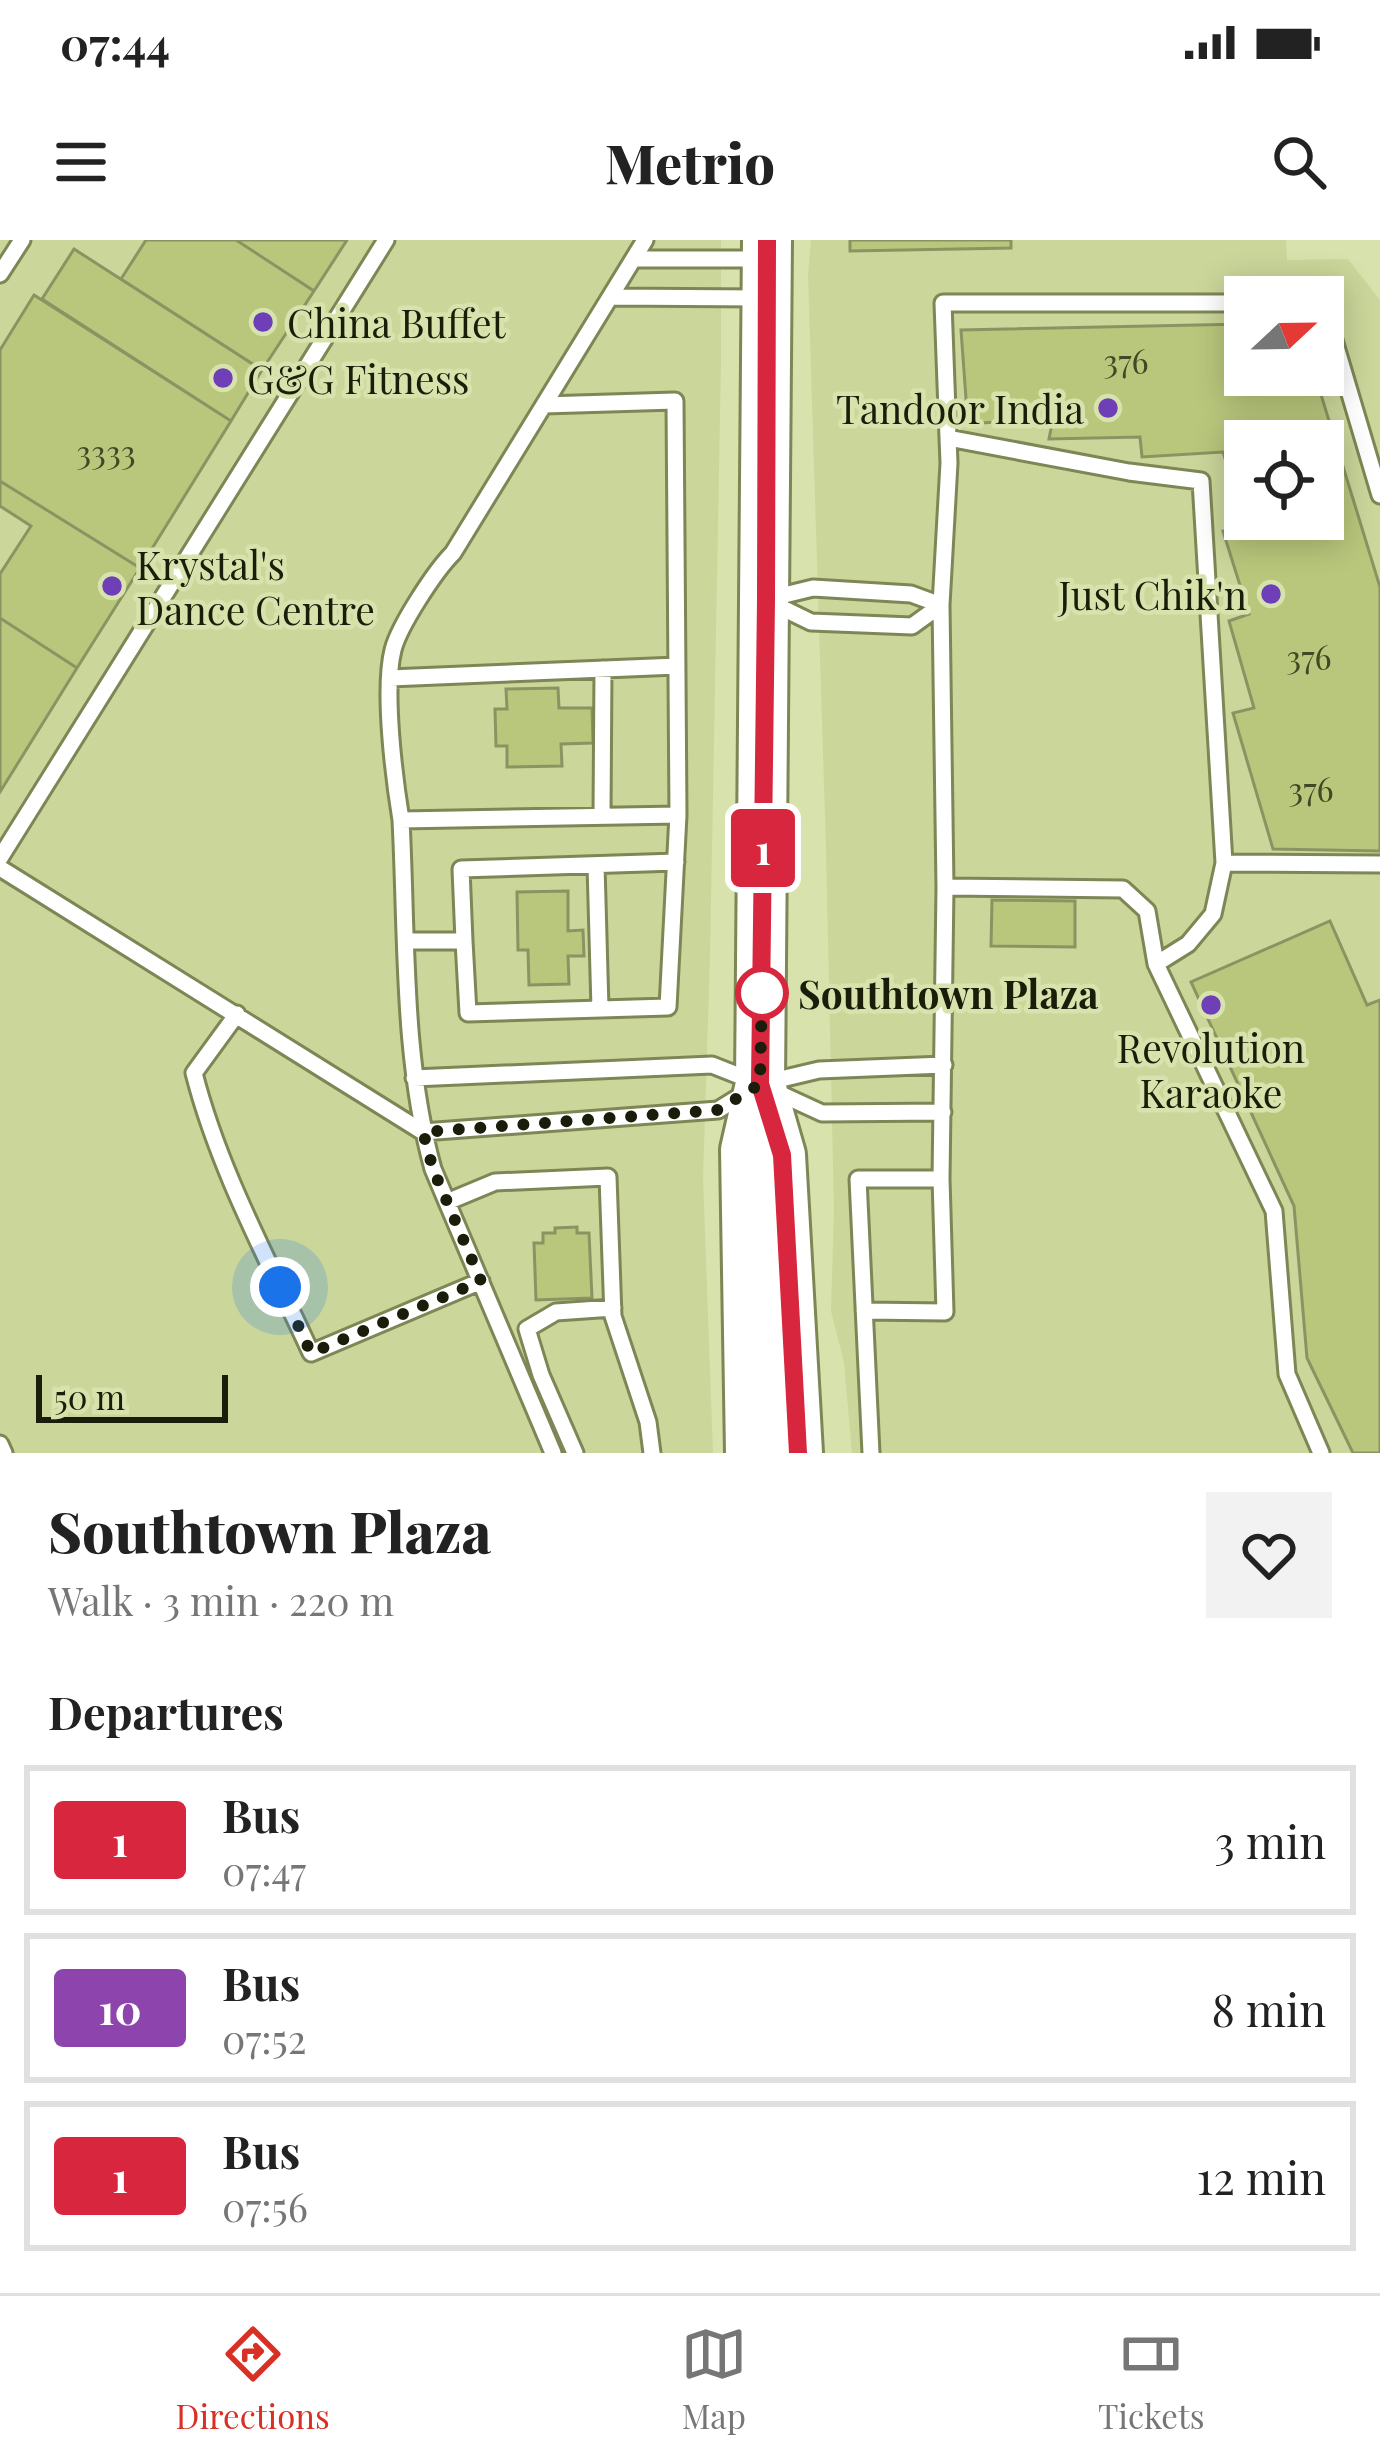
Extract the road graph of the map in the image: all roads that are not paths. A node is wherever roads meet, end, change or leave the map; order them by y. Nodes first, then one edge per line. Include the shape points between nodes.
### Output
1 (22, 240) edge
2 (386, 240) edge
3 (645, 240) edge
4 (634, 259) junction
5 (767, 266) edge
6 (0, 274) edge
7 (612, 297) junction
8 (1224, 303) edge
9 (1344, 374) edge
10 (544, 405) junction
11 (948, 438) junction
12 (1380, 495) edge
13 (766, 600) junction
14 (941, 605) junction
15 (677, 666) junction
16 (603, 669) junction
17 (391, 678) junction
18 (679, 815) junction
19 (602, 816) junction
20 (401, 820) junction
21 (0, 858) edge
22 (676, 862) junction
23 (1224, 862) junction
24 (1380, 864) edge
25 (596, 865) junction
26 (0, 868) edge
27 (945, 886) junction
28 (407, 940) junction
29 (464, 941) junction
30 (1156, 964) junction
31 (600, 1009) junction
32 (237, 1014) junction
33 (944, 1065) junction
34 (414, 1078) junction
35 (760, 1084) junction
36 (944, 1112) junction
37 (423, 1132) junction
38 (941, 1179) junction
39 (447, 1202) junction
40 (481, 1281) junction
41 (613, 1308) junction
42 (864, 1311) junction
43 (0, 1444) edge
44 (4, 1453) edge
45 (554, 1453) edge
46 (574, 1453) edge
47 (652, 1453) edge
48 (750, 1453) edge
49 (798, 1453) edge
50 (871, 1453) edge
51 (1321, 1453) edge

1 - 6 lane
2 - 21 lane
3 - 4 lane
4 - 5 lane
4 - 7 lane
5 - 7 lane
5 - 13 main road
7 - 10 lane
8 - 11 lane via 944,303
9 - 12 lane
10 - 15 lane via 675,401
10 - 17 lane via 405,624
11 - 14 lane
11 - 23 lane via 1201,481
13 - 14 lane via 813,588 911,594
13 - 14 lane via 811,622 912,626
13 - 35 main road
14 - 27 lane
15 - 16 lane
15 - 18 lane
16 - 17 lane
16 - 19 lane
17 - 20 lane
18 - 19 lane
18 - 22 lane
19 - 20 lane
20 - 28 lane
22 - 25 lane
22 - 31 lane via 668,1007
23 - 24 lane
23 - 30 lane via 1213,914 1188,944
25 - 29 lane via 461,869
25 - 31 lane
26 - 32 lane
27 - 30 lane via 1124,889 1147,911
27 - 33 lane
28 - 29 lane
28 - 34 lane
29 - 31 lane via 468,1013
30 - 51 lane via 1274,1211 1287,1374
32 - 37 lane
32 - 40 lane via 194,1072 234,1186 311,1353
33 - 35 lane via 819,1070
33 - 36 lane
34 - 35 lane via 712,1065
34 - 37 lane
35 - 36 lane via 822,1113
35 - 37 lane via 718,1110
35 - 48 main road via 745,1150
35 - 49 main road via 782,1155
36 - 38 lane
37 - 39 lane
38 - 42 lane via 945,1312
38 - 42 lane via 858,1179
39 - 40 lane
39 - 41 lane via 495,1182 608,1177
40 - 45 lane
41 - 46 lane via 556,1312 527,1329
41 - 47 lane
42 - 50 lane
43 - 44 lane

